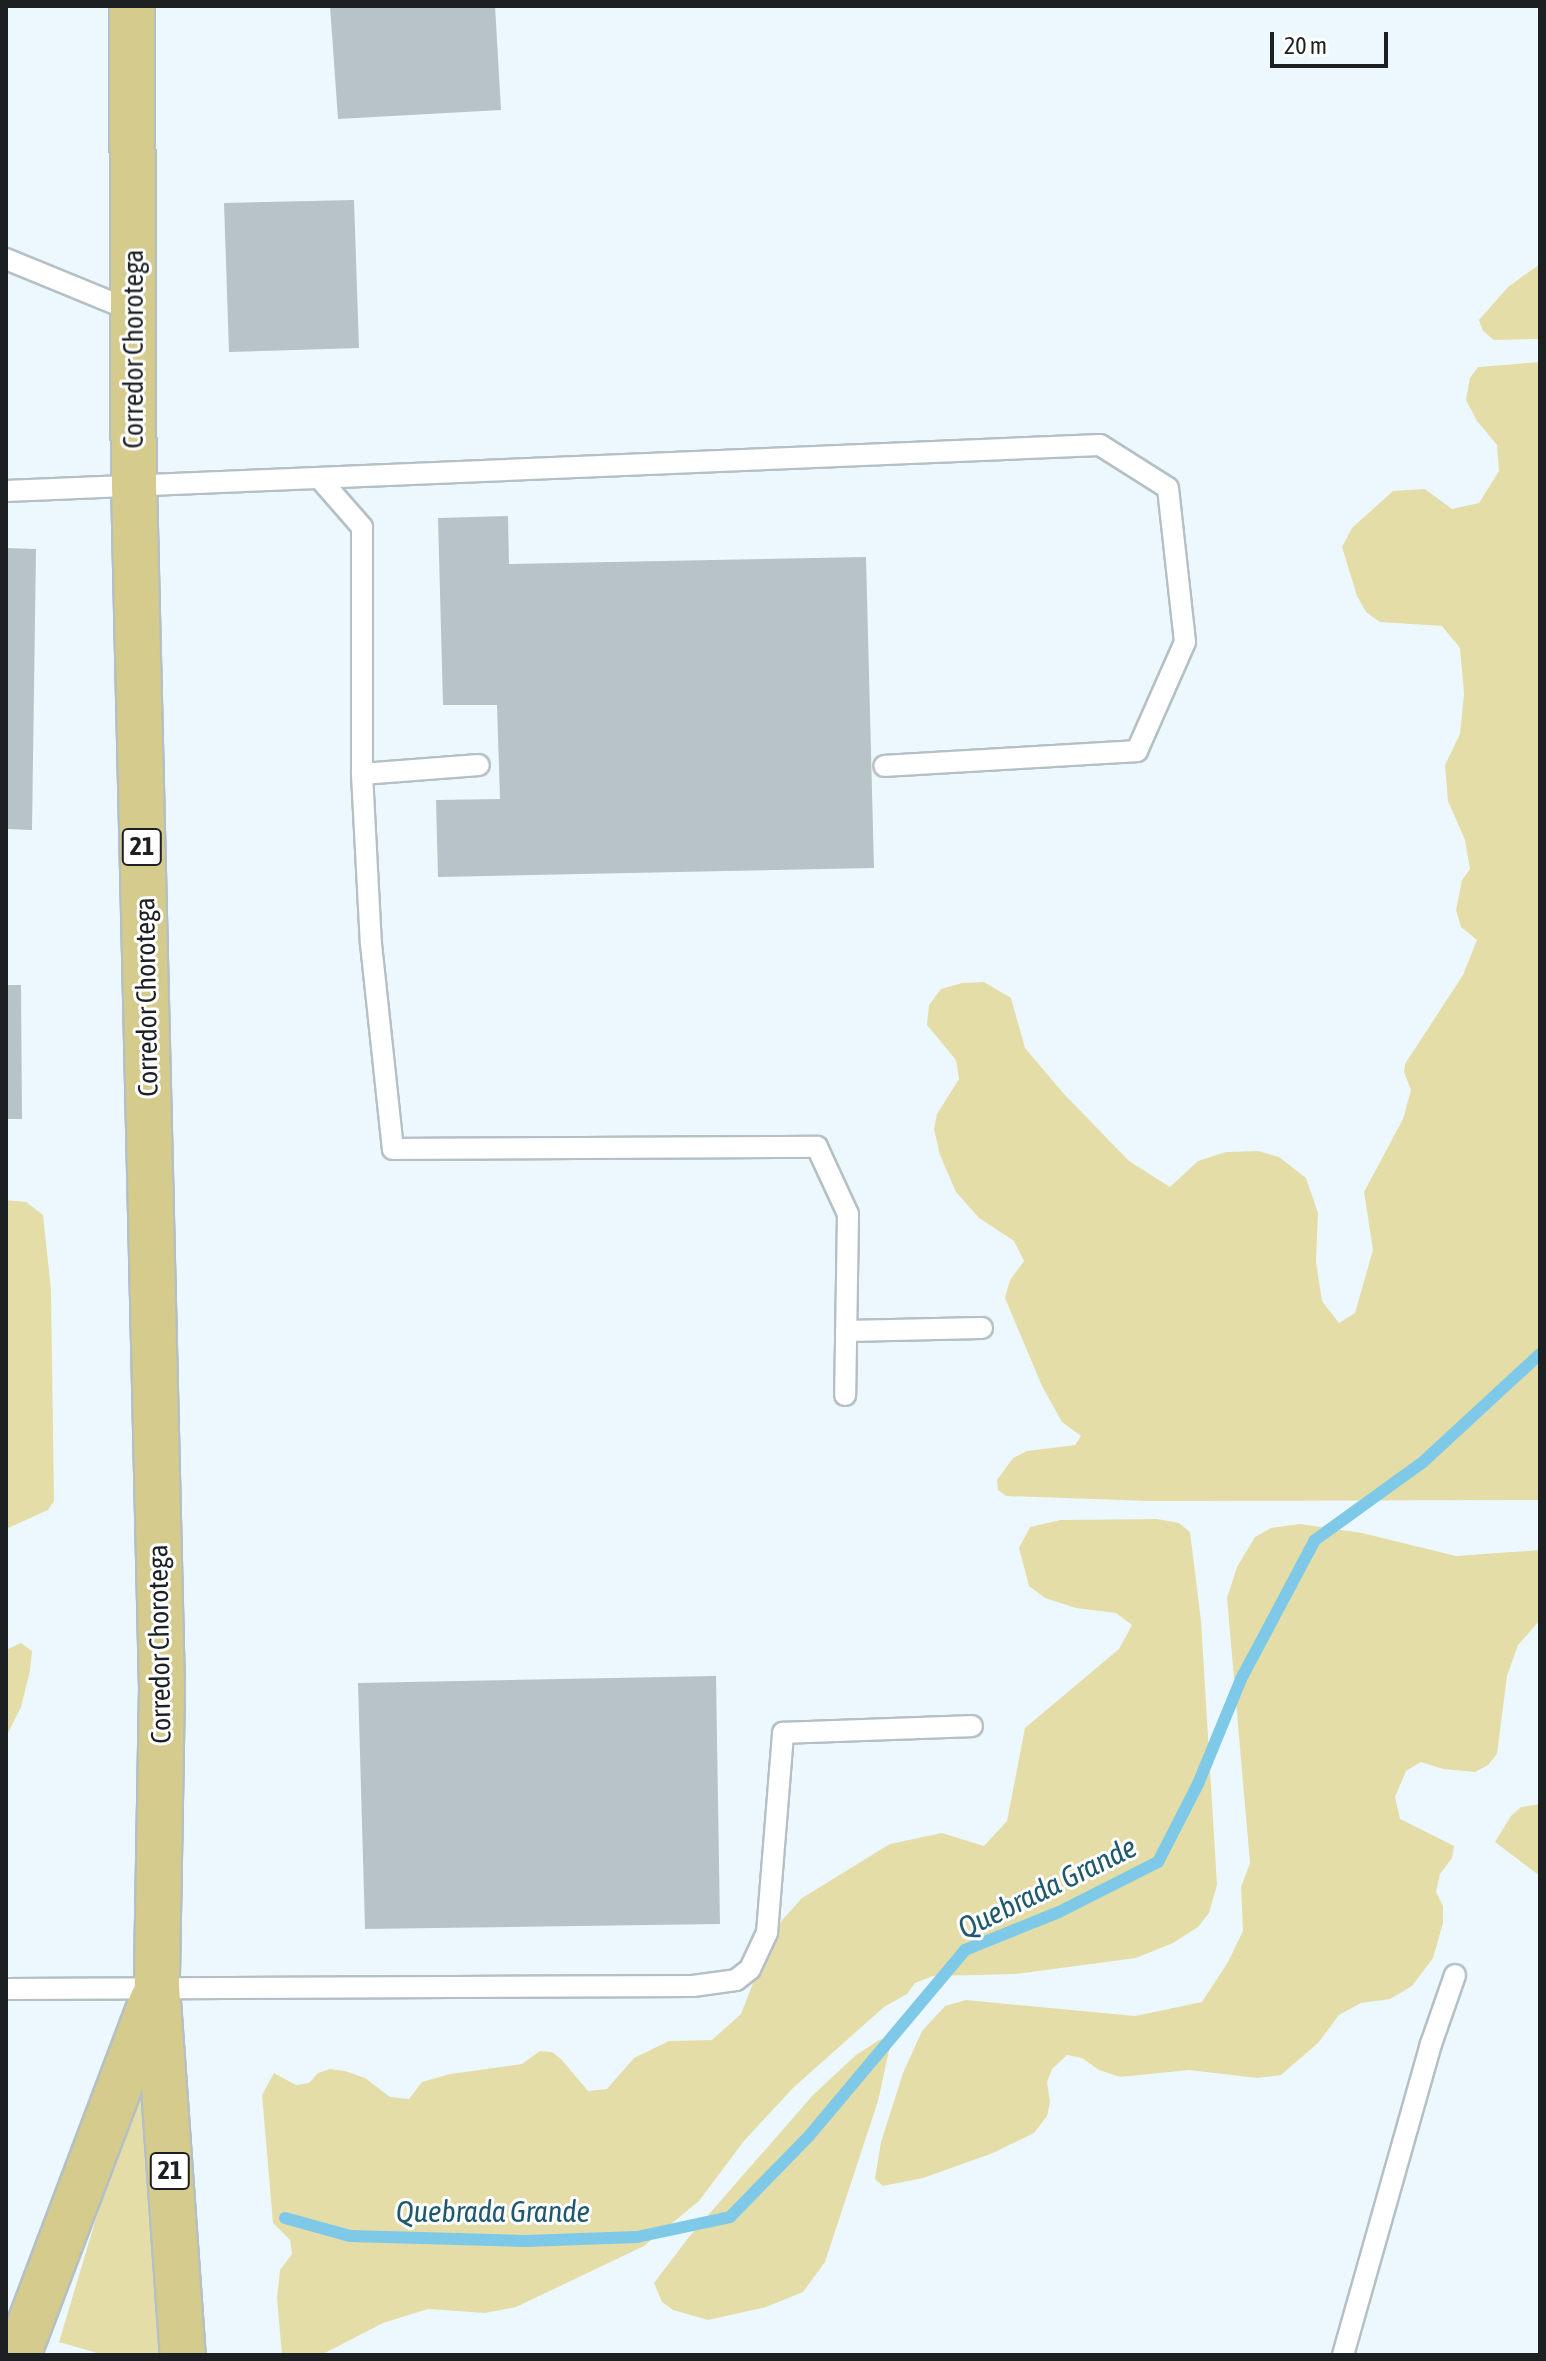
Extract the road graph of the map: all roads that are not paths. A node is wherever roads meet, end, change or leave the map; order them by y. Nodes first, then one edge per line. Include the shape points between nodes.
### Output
1 (132, 6) edge
2 (6, 259) edge
3 (133, 311) junction
4 (321, 480) junction
5 (134, 483) junction
6 (6, 491) edge
7 (479, 765) dead end
8 (884, 766) dead end
9 (362, 774) junction
10 (982, 1328) dead end
11 (846, 1331) junction
12 (845, 1395) dead end
13 (972, 1726) dead end
14 (1455, 1975) dead end
15 (157, 1987) junction
16 (6, 1989) edge
17 (18, 2355) edge
18 (183, 2355) edge
19 (1343, 2355) edge

1 - 3 main road, Corredor Chorotega / 21
2 - 3 lane
3 - 5 main road, Corredor Chorotega / 21
4 - 5 lane
4 - 8 lane via 1100,445 1168,488 1185,642 1137,751
4 - 9 lane via 362,527
5 - 6 lane
5 - 15 main road, Corredor Chorotega / 21 via 161,1672
7 - 9 lane
9 - 11 lane via 371,944 393,1149 817,1147 848,1214
10 - 11 lane
11 - 12 lane
13 - 15 lane via 783,1733 767,1933 750,1969 736,1980 693,1986
14 - 19 lane
15 - 16 lane
15 - 17 main road, Corredor Chorotega
15 - 18 main road, Corredor Chorotega / 21

